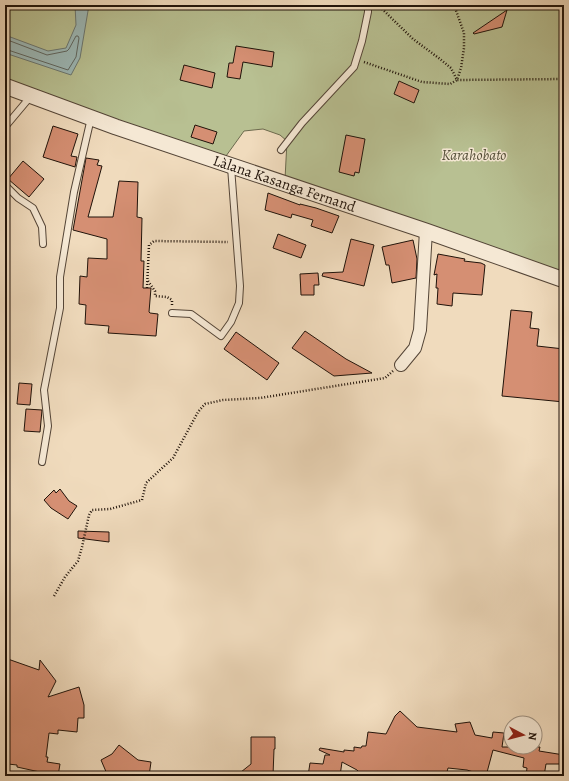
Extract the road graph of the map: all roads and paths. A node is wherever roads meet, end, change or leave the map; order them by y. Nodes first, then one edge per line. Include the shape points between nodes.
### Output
1 (368, 5) edge
2 (378, 5) edge
3 (454, 5) edge
4 (356, 60) junction
5 (564, 79) edge
6 (456, 80) junction
7 (5, 86) edge
8 (31, 96) junction
9 (91, 118) junction
10 (5, 128) edge
11 (281, 150) dead end
12 (231, 166) junction
13 (5, 185) edge
14 (426, 231) junction
15 (237, 242) junction
16 (43, 244) dead end
17 (564, 280) edge
18 (148, 281) junction
19 (148, 288) dead end
20 (172, 313) joint
21 (401, 365) joint
22 (42, 462) dead end
23 (54, 596) dead end

1 - 4 lane
2 - 6 path via 412,39 451,68
3 - 6 path via 464,33 461,68
4 - 6 path via 422,82 450,84
4 - 11 lane via 354,67 302,123
5 - 6 path
7 - 8 street, Làlana Kasanga Fernand
8 - 9 street, Làlana Kasanga Fernand
8 - 10 lane
9 - 12 street, Làlana Kasanga Fernand
9 - 22 lane via 74,192 60,277 60,308 44,390 48,426
12 - 14 street, Làlana Kasanga Fernand
12 - 15 lane
13 - 16 lane via 33,208 42,227
14 - 17 street, Làlana Kasanga Fernand
14 - 21 street via 420,330 414,348
15 - 18 path via 154,241 149,245
15 - 20 lane via 239,303 231,322 221,336 191,314
18 - 19 path
18 - 20 path via 155,291 155,296 172,300
21 - 23 path via 384,378 205,404 173,458 146,483 142,500 92,510 78,561

